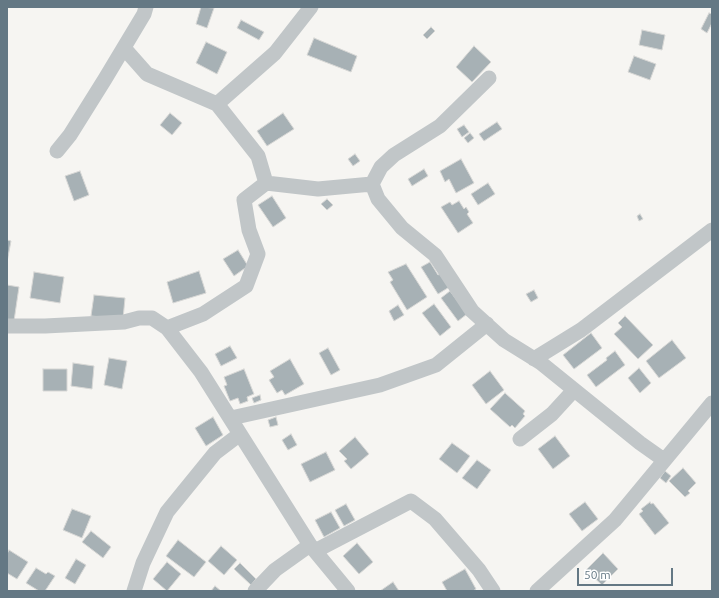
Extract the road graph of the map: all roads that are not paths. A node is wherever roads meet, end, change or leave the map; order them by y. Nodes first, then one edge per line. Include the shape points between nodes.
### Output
1 (146, 7) edge
2 (311, 7) edge
3 (124, 48) junction
4 (489, 78) dead end
5 (217, 104) junction
6 (57, 151) dead end
7 (266, 183) junction
8 (372, 184) junction
9 (712, 230) edge
10 (487, 324) junction
11 (7, 326) edge
12 (167, 328) junction
13 (534, 359) junction
14 (574, 390) junction
15 (712, 403) edge
16 (231, 418) junction
17 (240, 434) junction
18 (520, 440) dead end
19 (664, 460) junction
20 (312, 548) junction
21 (134, 591) edge
22 (255, 591) edge
23 (348, 591) edge
24 (493, 591) edge
25 (537, 591) edge

1 - 3 street
2 - 5 street via 275,53
3 - 5 street via 147,74
3 - 6 street via 70,135
4 - 8 street via 440,126 394,155 381,167
5 - 7 street via 258,156
7 - 8 street via 318,189
7 - 12 street via 244,200 258,254 246,286 203,314
8 - 10 street via 378,199 402,228 435,256 472,311
9 - 13 street via 581,330
10 - 13 street via 504,340
10 - 16 street via 436,365 380,385
11 - 12 street via 108,323 152,318
12 - 16 street via 201,372
13 - 14 street
14 - 18 street via 552,414
14 - 19 street
15 - 19 street via 692,430
16 - 17 street
17 - 20 street
17 - 21 street via 215,453 167,512 143,563
19 - 25 street via 615,520
20 - 22 street via 275,570
20 - 23 street
20 - 24 street via 410,501 435,519 479,570

